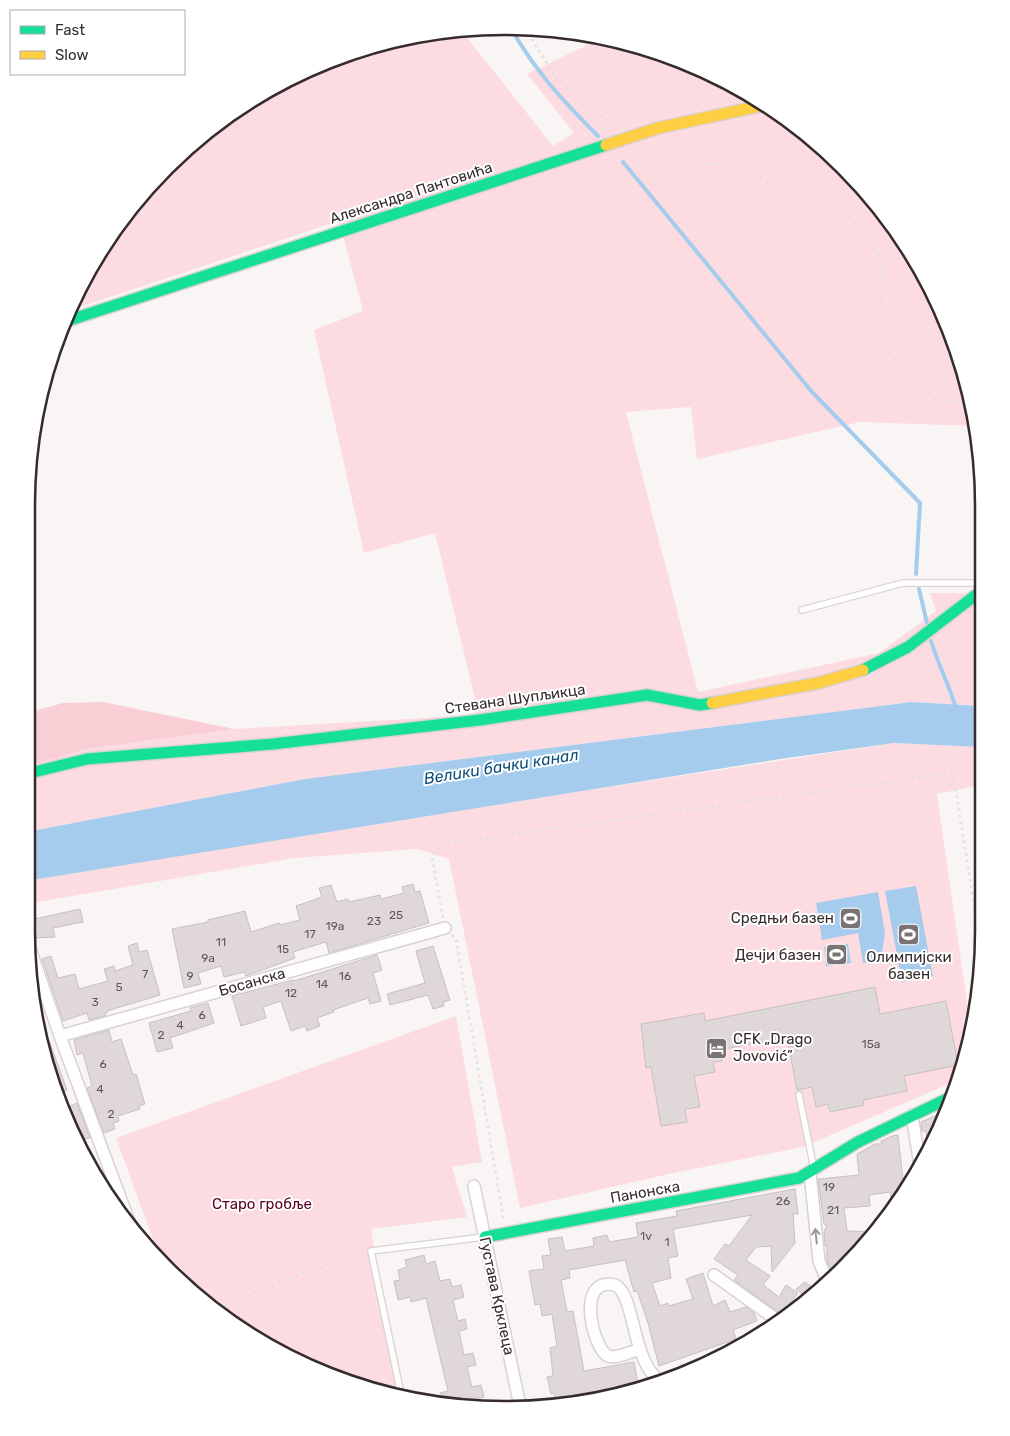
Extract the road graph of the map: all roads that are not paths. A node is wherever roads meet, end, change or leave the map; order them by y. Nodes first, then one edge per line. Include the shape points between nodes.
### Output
1 (755, 107) edge
2 (74, 319) edge
3 (975, 583) edge
4 (975, 595) edge
5 (802, 610) dead end
6 (35, 772) edge
7 (445, 928) road end
8 (37, 968) edge
9 (60, 1036) junction
10 (799, 1095) dead end
11 (943, 1102) edge
12 (912, 1115) junction
13 (918, 1155) edge
14 (812, 1172) junction
15 (474, 1186) dead end
16 (122, 1204) edge
17 (485, 1237) junction
18 (714, 1275) dead end
19 (825, 1275) edge
20 (772, 1317) edge
21 (638, 1350) junction
22 (655, 1376) edge
23 (400, 1389) edge
24 (519, 1401) edge

1 - 2 street, Александра Пантовића via 667,126
3 - 5 lane via 903,583
4 - 6 street, Стевана Шупљикца via 886,660 818,684 700,705 646,695 480,720 273,744 87,759
7 - 9 street, Босанска
8 - 9 street
9 - 16 street
10 - 14 lane
11 - 12 street, Панонска
12 - 13 street
12 - 14 street, Панонска via 858,1142
14 - 17 street, Панонска via 799,1178
19 -> 14 street via 819,1261
15 - 17 street, Густава Крклеца
17 - 23 lane via 371,1251
17 - 24 street, Густава Крклеца
18 - 20 street
21 - 21 street via 624,1292 615,1284 599,1286 593,1291 590,1304 599,1348 613,1357
21 - 22 street

